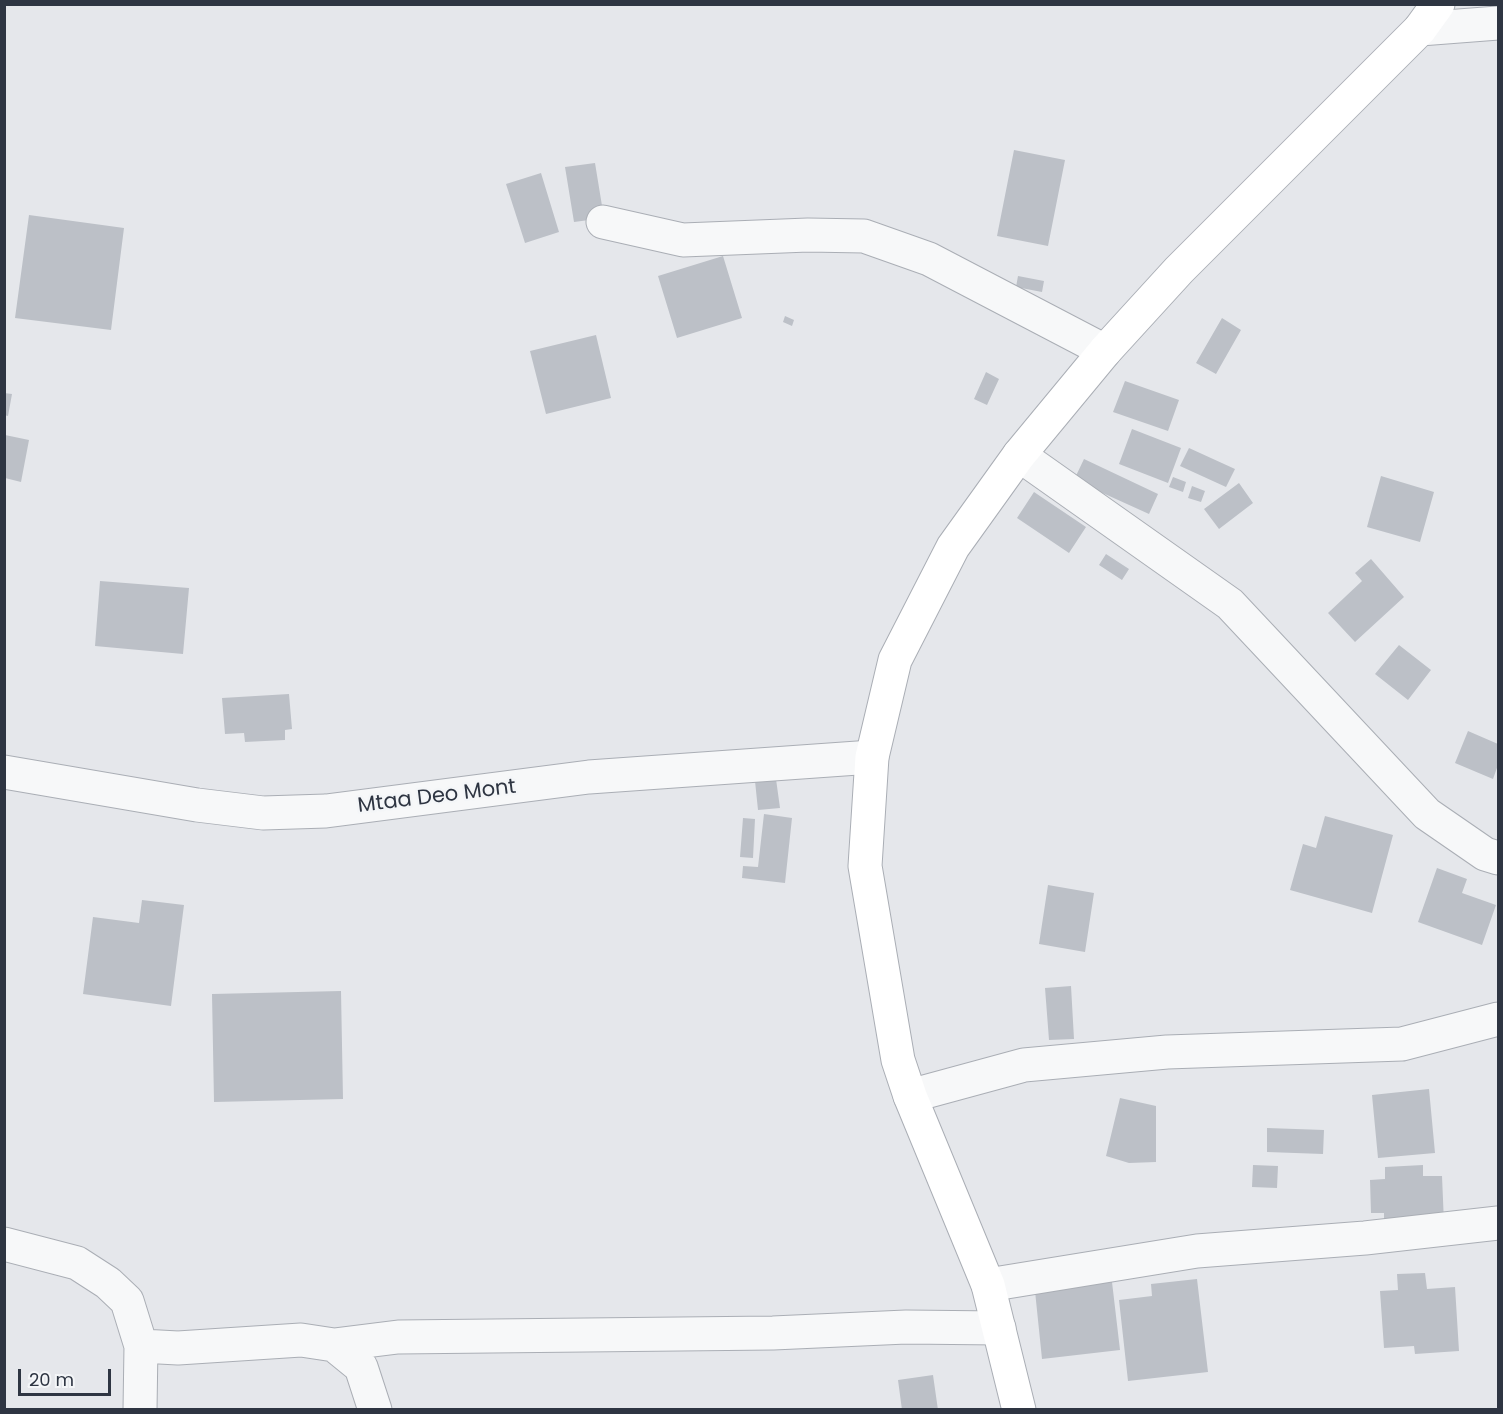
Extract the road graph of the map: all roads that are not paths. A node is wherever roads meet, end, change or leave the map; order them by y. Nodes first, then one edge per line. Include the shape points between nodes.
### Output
1 (1429, 17) edge
2 (1498, 23) edge
3 (603, 222) dead end
4 (1105, 351) junction
5 (1019, 455) junction
6 (872, 757) junction
7 (6, 776) edge
8 (1498, 858) edge
9 (1498, 1019) edge
10 (909, 1096) junction
11 (1498, 1223) edge
12 (4, 1244) edge
13 (988, 1285) junction
14 (999, 1328) junction
15 (334, 1345) junction
16 (141, 1346) junction
17 (140, 1410) edge
18 (375, 1410) edge
19 (1019, 1410) edge

1 - 2 street
1 - 4 street via 1179,270
3 - 4 street via 683,240 864,236 929,259
4 - 5 street
5 - 6 street via 953,548 896,660
5 - 8 street via 1230,604 1427,814 1485,854
6 - 7 street, Mtaa Deo Mont via 589,777 326,811 263,813
6 - 10 street via 865,866 898,1060
9 - 10 street via 1402,1044 1167,1052 1024,1065
10 - 13 street
11 - 13 street via 1197,1251
12 - 16 street via 77,1263 108,1283 128,1301
13 - 14 street
14 - 15 street via 398,1337
14 - 19 street
15 - 16 street via 301,1340 177,1348
15 - 18 street via 361,1367
16 - 17 street

